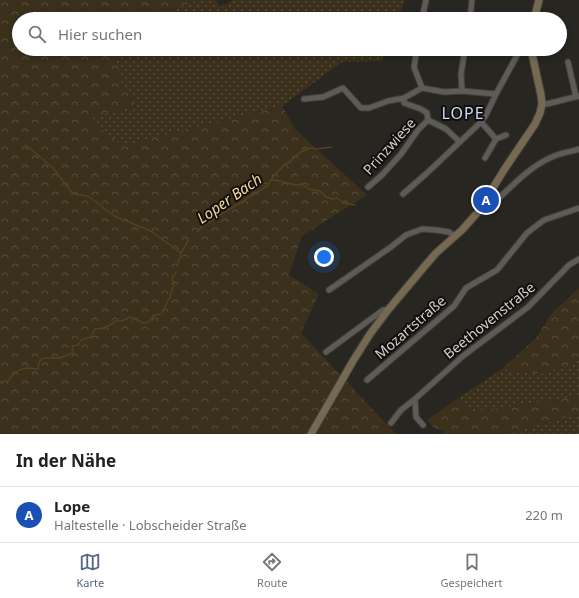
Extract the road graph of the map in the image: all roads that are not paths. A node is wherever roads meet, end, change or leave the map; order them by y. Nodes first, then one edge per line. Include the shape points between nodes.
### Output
1 (426, 0) edge
2 (472, 0) edge
3 (539, 0) edge
4 (423, 12) edge
5 (471, 12) edge
6 (536, 12) edge
7 (416, 56) edge
8 (464, 56) edge
9 (517, 56) edge
10 (533, 56) edge
11 (568, 62) dead end
12 (422, 88) junction
13 (462, 91) junction
14 (496, 94) junction
15 (578, 97) edge
16 (404, 98) junction
17 (304, 100) dead end
18 (542, 104) junction
19 (428, 120) junction
20 (481, 122) junction
21 (506, 135) dead end
22 (496, 139) junction
23 (460, 142) junction
24 (579, 149) edge
25 (485, 158) dead end
26 (368, 187) dead end
27 (403, 194) dead end
28 (498, 199) dead end
29 (579, 208) edge
30 (455, 237) junction
31 (579, 260) edge
32 (328, 290) dead end
33 (388, 310) junction
34 (326, 352) dead end
35 (367, 380) dead end
36 (415, 399) junction
37 (391, 423) dead end
38 (423, 425) dead end
39 (311, 434) edge

1 - 4 street
2 - 5 street
3 - 6 street
7 - 12 street via 414,67
8 - 13 street
9 - 14 street
10 - 18 street
11 - 15 street
12 - 13 street via 444,92
12 - 16 street
13 - 14 street
14 - 20 street
15 - 18 street
16 - 17 street via 361,108 343,88 323,97
16 - 19 street via 404,103 427,113
18 - 30 street via 535,124 478,212
19 - 23 street via 446,129
19 - 26 street, Prinzwiese via 401,154
20 - 22 street
20 - 23 street
21 - 22 street
22 - 25 street
23 - 27 street
24 - 28 street via 542,161
29 - 35 street, Mozartstraße via 544,220 527,233 497,270 466,288 454,306
30 - 32 street via 449,232 422,229 406,235
30 - 33 street via 436,253
31 - 36 street, Beethovenstraße via 568,265 528,307 463,356
33 - 34 street via 383,310
33 - 39 street via 354,358
36 - 37 street, Beethovenstraße via 401,410
36 - 38 street via 416,417

